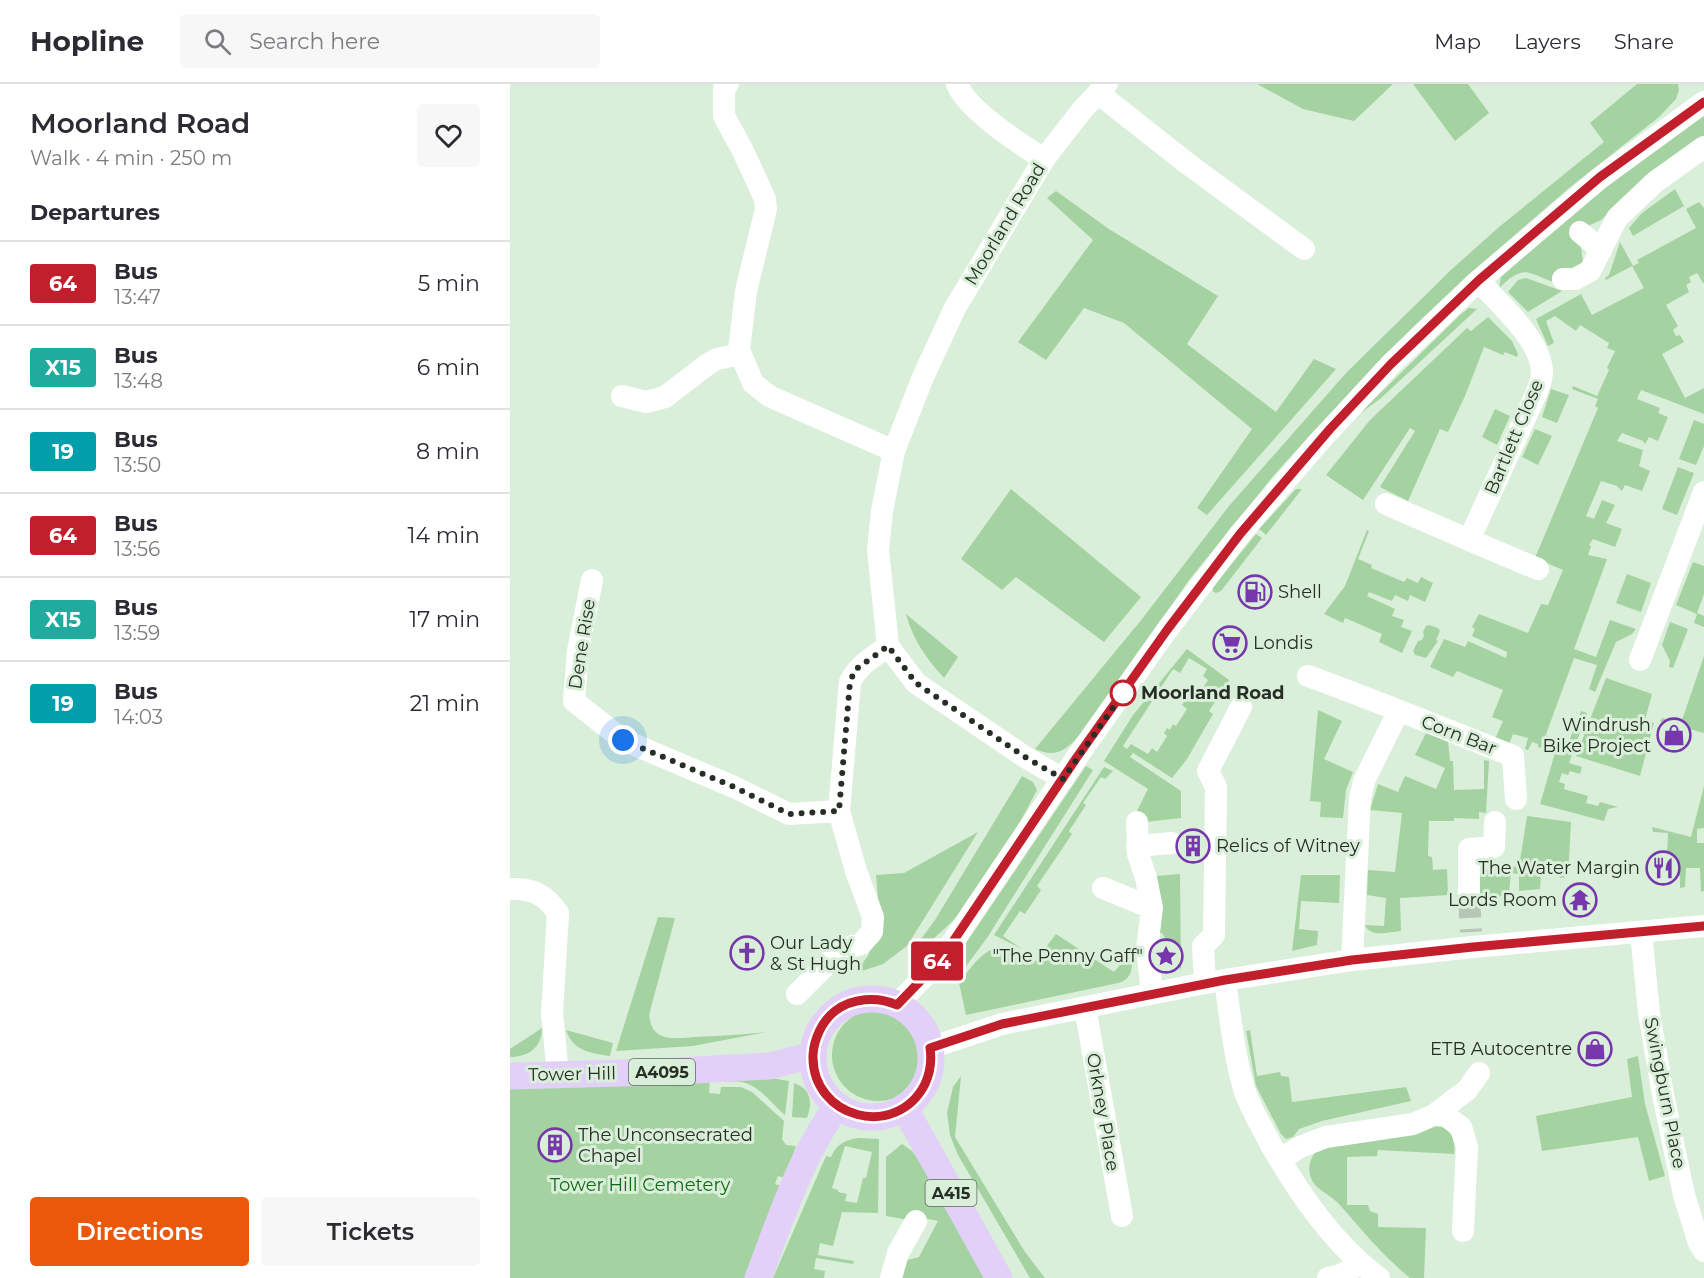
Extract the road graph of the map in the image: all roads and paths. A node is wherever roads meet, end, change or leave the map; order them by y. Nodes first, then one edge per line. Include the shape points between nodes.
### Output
1 (728, 84) edge
2 (957, 84) edge
3 (1693, 84) edge
4 (1103, 88) edge
5 (1704, 100) edge
6 (1704, 147) edge
7 (1044, 159) junction
8 (1580, 232) dead end
9 (1304, 249) dead end
10 (1601, 250) junction
11 (1563, 279) dead end
12 (1479, 280) junction
13 (741, 354) junction
14 (622, 396) dead end
15 (894, 451) junction
16 (1704, 492) edge
17 (1386, 504) dead end
18 (1469, 540) junction
19 (1538, 569) dead end
20 (592, 580) dead end
21 (888, 646) junction
22 (1640, 660) dead end
23 (1308, 676) dead end
24 (1241, 706) dead end
25 (1398, 712) junction
26 (1063, 779) junction
27 (1516, 800) dead end
28 (839, 811) junction
29 (1137, 822) dead end
30 (1495, 822) dead end
31 (1172, 843) dead end
32 (1137, 846) junction
33 (1103, 888) dead end
34 (510, 889) edge
35 (1469, 896) tunnel mouth
36 (1152, 908) junction
37 (1704, 926) edge
38 (1641, 932) junction
39 (1352, 960) junction
40 (1215, 981) junction
41 (1152, 993) junction
42 (797, 994) dead end
43 (897, 1005) junction
44 (1085, 1007) junction
45 (930, 1048) junction
46 (813, 1055) junction
47 (1479, 1073) dead end
48 (558, 1075) junction
49 (510, 1076) edge
50 (837, 1106) junction
51 (904, 1107) junction
52 (1434, 1115) junction
53 (1280, 1159) junction
54 (1122, 1216) dead end
55 (916, 1221) dead end
56 (1463, 1231) dead end
57 (1704, 1251) edge
58 (1359, 1264) junction
59 (758, 1278) edge
60 (891, 1278) edge
61 (999, 1278) edge
62 (1328, 1278) edge
63 (1379, 1278) edge

1 - 13 street via 724,89 724,116 765,199 766,209 746,291
2 - 7 street via 963,96 1008,136
3 - 5 street
4 - 7 street, Moorland Road
4 - 9 street, Moorland Road via 1188,164
5 - 12 street via 1600,177
6 - 10 street via 1633,201 1617,218
7 - 15 street, Moorland Road via 955,308
8 - 10 street
10 - 11 street via 1585,275
12 - 18 street, Bartlett Close via 1525,332 1542,375
12 - 26 street via 1368,388 1248,524 1167,630
13 - 14 street via 708,364 665,397 646,402
13 - 15 street via 753,383 769,396
15 - 21 street, Moorland Road via 878,549
16 - 22 street
17 - 18 street
18 - 19 street
20 - 28 street, Dene Rise via 578,651 574,701 623,740 789,814
21 - 26 street via 916,683
21 - 28 street via 855,670 850,682
23 - 25 street, Corn Bar
24 - 40 street via 1208,771 1216,787 1214,935 1203,946
25 - 27 street, Corn Bar via 1513,756
25 - 39 street, Corn Bar via 1364,781 1360,798
26 - 43 street via 952,943
28 - 42 street via 873,916 872,932 861,944 842,949
29 - 32 street
30 - 35 street via 1494,847 1469,849
31 - 32 street
32 - 36 street
33 - 36 street
34 - 48 street via 539,892 558,913 552,1012
36 - 41 street via 1147,950
37 - 38 street
38 - 39 street via 1472,940
38 - 57 street, Swingburn Place via 1663,1095 1684,1195
39 - 40 street
40 - 41 street
40 - 53 street via 1244,1089
41 - 44 street
43 - 45 main road via 919,1022
43 - 46 main road via 870,999 835,1011 821,1027
44 - 45 street via 1002,1024
44 - 54 street, Orkney Place
45 - 51 main road via 929,1075 921,1092
46 - 48 main road, Tower Hill / A4095 via 769,1066
46 - 50 main road via 819,1086
47 - 52 street via 1467,1090
48 - 49 main road, Tower Hill / A4095
50 - 51 main road via 869,1117 890,1115
50 - 59 main road via 806,1158
51 - 61 main road, A415
52 - 53 street via 1413,1124 1326,1137
52 - 56 street via 1451,1118 1461,1127 1466,1140
53 - 58 street via 1317,1214
55 - 60 street via 898,1253
58 - 62 street
58 - 63 street

